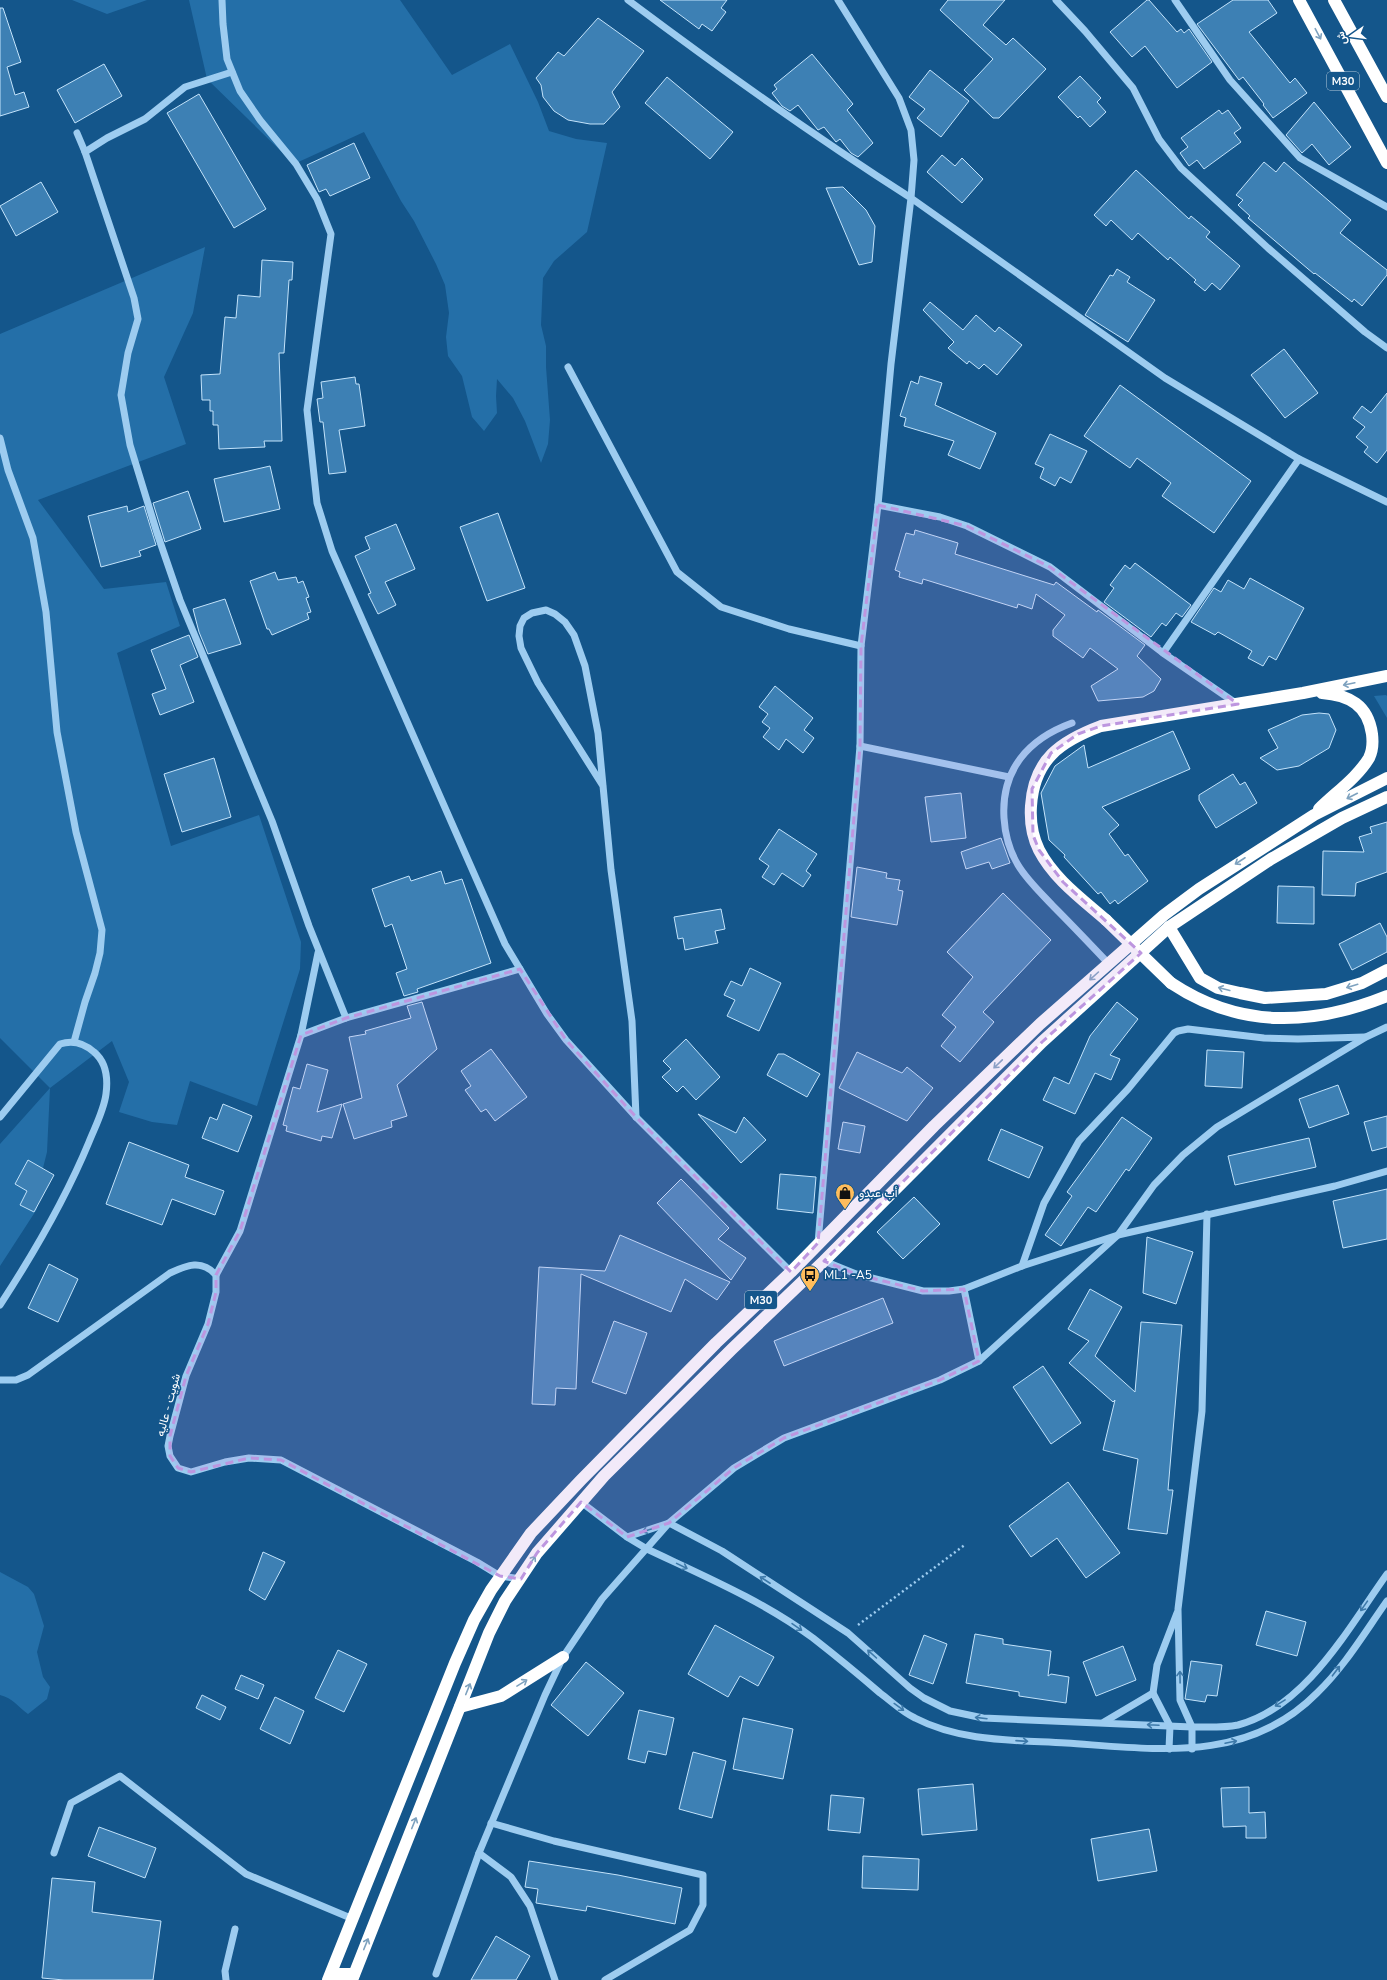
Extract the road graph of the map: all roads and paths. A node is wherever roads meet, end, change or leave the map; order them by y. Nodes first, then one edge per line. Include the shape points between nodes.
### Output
1 (222, 0) edge
2 (628, 0) edge
3 (838, 0) edge
4 (1056, 0) edge
5 (1175, 0) edge
6 (1299, 0) edge
7 (1334, 0) edge
8 (232, 72) junction
9 (1387, 98) edge
10 (77, 133) dead end
11 (86, 152) junction
12 (1387, 163) edge
13 (912, 198) junction
14 (1387, 207) edge
15 (1387, 348) edge
16 (568, 367) dead end
17 (0, 438) edge
18 (1299, 459) junction
19 (1387, 502) edge
20 (878, 505) junction
21 (861, 646) junction
22 (1163, 652) junction
23 (1387, 676) edge
24 (1303, 693) junction
25 (1238, 704) junction
26 (1072, 723) dead end
27 (860, 746) junction
28 (1009, 777) junction
29 (1387, 778) edge
30 (603, 786) junction
31 (1387, 797) edge
32 (1314, 815) junction
33 (1168, 927) junction
34 (319, 952) junction
35 (1108, 963) junction
36 (520, 970) junction
37 (1387, 970) edge
38 (1387, 996) edge
39 (346, 1018) junction
40 (1387, 1027) edge
41 (301, 1035) junction
42 (1366, 1037) junction
43 (74, 1042) junction
44 (0, 1117) edge
45 (636, 1117) junction
46 (1387, 1170) edge
47 (1207, 1214) junction
48 (1118, 1235) junction
49 (818, 1243) junction
50 (824, 1261) junction
51 (1022, 1266) junction
52 (790, 1272) junction
53 (216, 1275) junction
54 (964, 1289) junction
55 (0, 1305) edge
56 (980, 1361) junction
57 (0, 1380) edge
58 (581, 1502) junction
59 (669, 1523) junction
60 (628, 1537) junction
61 (966, 1544) dead end
62 (647, 1549) junction
63 (1387, 1574) edge
64 (500, 1576) junction
65 (521, 1579) junction
66 (1387, 1600) edge
67 (1178, 1609) junction
68 (848, 1633) junction
69 (563, 1657) junction
70 (1153, 1693) junction
71 (460, 1708) junction
72 (1104, 1722) junction
73 (1170, 1726) junction
74 (1192, 1727) junction
75 (1169, 1749) junction
76 (1192, 1749) junction
77 (492, 1823) junction
78 (54, 1853) dead end
79 (479, 1853) junction
80 (353, 1919) junction
81 (235, 1929) dead end
82 (436, 1974) dead end
83 (330, 1977) edge
84 (353, 1977) edge
85 (226, 1980) edge
86 (555, 1980) edge
87 (605, 1980) edge

1 - 8 street via 222,24 227,59
2 - 13 street via 705,58
3 - 13 street via 899,98 911,130 914,160
4 - 15 street via 1133,88 1159,139 1181,168 1268,248
5 - 14 street via 1230,80 1300,158
6 -> 12 highway, M30
7 - 9 highway, M30
8 - 11 street via 185,87 145,119
8 - 36 street via 240,91 296,164 314,193 331,234 307,410 317,503 332,551 505,944
10 - 11 street
11 - 34 street via 138,319 128,353 121,395 130,444 156,534 180,600 272,821
13 - 18 street via 1165,378
13 - 20 street via 891,364
16 - 21 street via 677,572 721,607 789,629
17 - 43 street via 8,470 33,538 46,612 57,732 76,832 102,930 97,967
18 - 19 street
18 - 22 street
20 - 21 street
20 - 22 street via 967,526 1018,550 1050,567
21 - 27 street
22 - 25 street
23 -> 24 highway
24 - 25 highway
24 - 32 highway via 1342,696 1357,704 1370,721 1373,743 1368,759
25 - 38 highway, bridge via 1102,726 1078,734 1052,753 1040,769 1032,789 1030,816 1039,850 1063,882 1171,983 1208,1003 1269,1018 1309,1018 1365,1005
26 - 28 street via 1056,729 1030,748
27 - 28 street
27 - 49 street
28 - 35 street via 1004,798 1004,813 1005,829 1012,854 1024,874
29 -> 32 highway, M30
30 - 30 street via 593,707 585,666 574,635 565,622 555,614 546,610 532,613 524,618 520,626 521,648 538,683
30 - 45 street via 611,870 632,1021
31 - 33 highway, M30 via 1342,818 1271,858
32 -> 35 highway, M30 via 1199,889
37 -> 33 highway via 1362,983 1326,994 1265,998 1240,994 1218,988 1200,978
33 - 50 highway, M30 via 1042,1042
34 - 39 street
34 - 41 street
35 -> 49 highway, M30 via 934,1126
36 - 39 street
36 - 45 street via 566,1040
39 - 41 street
40 - 42 street
41 - 53 street via 240,1230
42 - 48 street via 1202,1138 1154,1185
42 - 51 street via 1264,1038 1188,1029 1178,1031 1079,1141 1044,1203
43 - 44 street via 60,1044 54,1049
43 - 55 street via 89,1048 102,1061 106,1079 104,1105 73,1180 31,1258
45 - 52 street
46 - 47 street via 1335,1186
47 - 48 street
47 - 67 street via 1202,1411
48 - 51 street
48 - 56 street
49 - 52 highway, M30
50 - 54 street via 856,1274 923,1291
50 - 58 highway, M30 via 732,1349
51 - 54 street
52 - 64 highway, M30 via 581,1480 531,1533
53 - 57 street via 201,1265 186,1265 170,1273 28,1375 16,1380
53 - 64 street, شويت - عاليه via 216,1292 208,1324 186,1376 168,1446 170,1456 178,1468 191,1472 249,1458 281,1460
54 - 56 street
56 - 59 street via 940,1380 784,1438 734,1468
58 - 60 street
65 -> 58 highway, M30 via 537,1553
59 -> 60 street
59 - 62 street
68 -> 59 street via 722,1551
60 - 62 street
61 - 68 path
62 - 69 street via 602,1599
62 -> 75 street via 777,1613 814,1639 894,1704 931,1725 955,1734 995,1739
63 -> 74 street via 1322,1665 1293,1696 1247,1722 1224,1727
64 - 65 street
64 - 80 highway, M30 via 474,1620 455,1663
71 -> 65 highway, M30 via 489,1633 505,1601
76 -> 66 street via 1253,1736 1302,1708 1334,1675
67 - 70 street via 1157,1665
74 -> 67 street via 1180,1700
72 -> 68 street via 983,1718 950,1711 910,1688
71 -> 69 highway via 501,1696
69 - 77 street
70 - 72 street
70 - 73 street
84 -> 71 highway, M30
73 -> 72 street
73 - 74 street
73 - 75 street
74 - 76 street
75 - 76 street
77 - 79 street
77 - 87 street via 554,1842 703,1875 703,1905 690,1930
78 - 80 street via 70,1803 120,1776 246,1874
79 - 82 street
79 - 86 street via 511,1877 530,1906
80 - 83 highway, M30
81 - 85 street via 225,1972
83 - 84 highway

